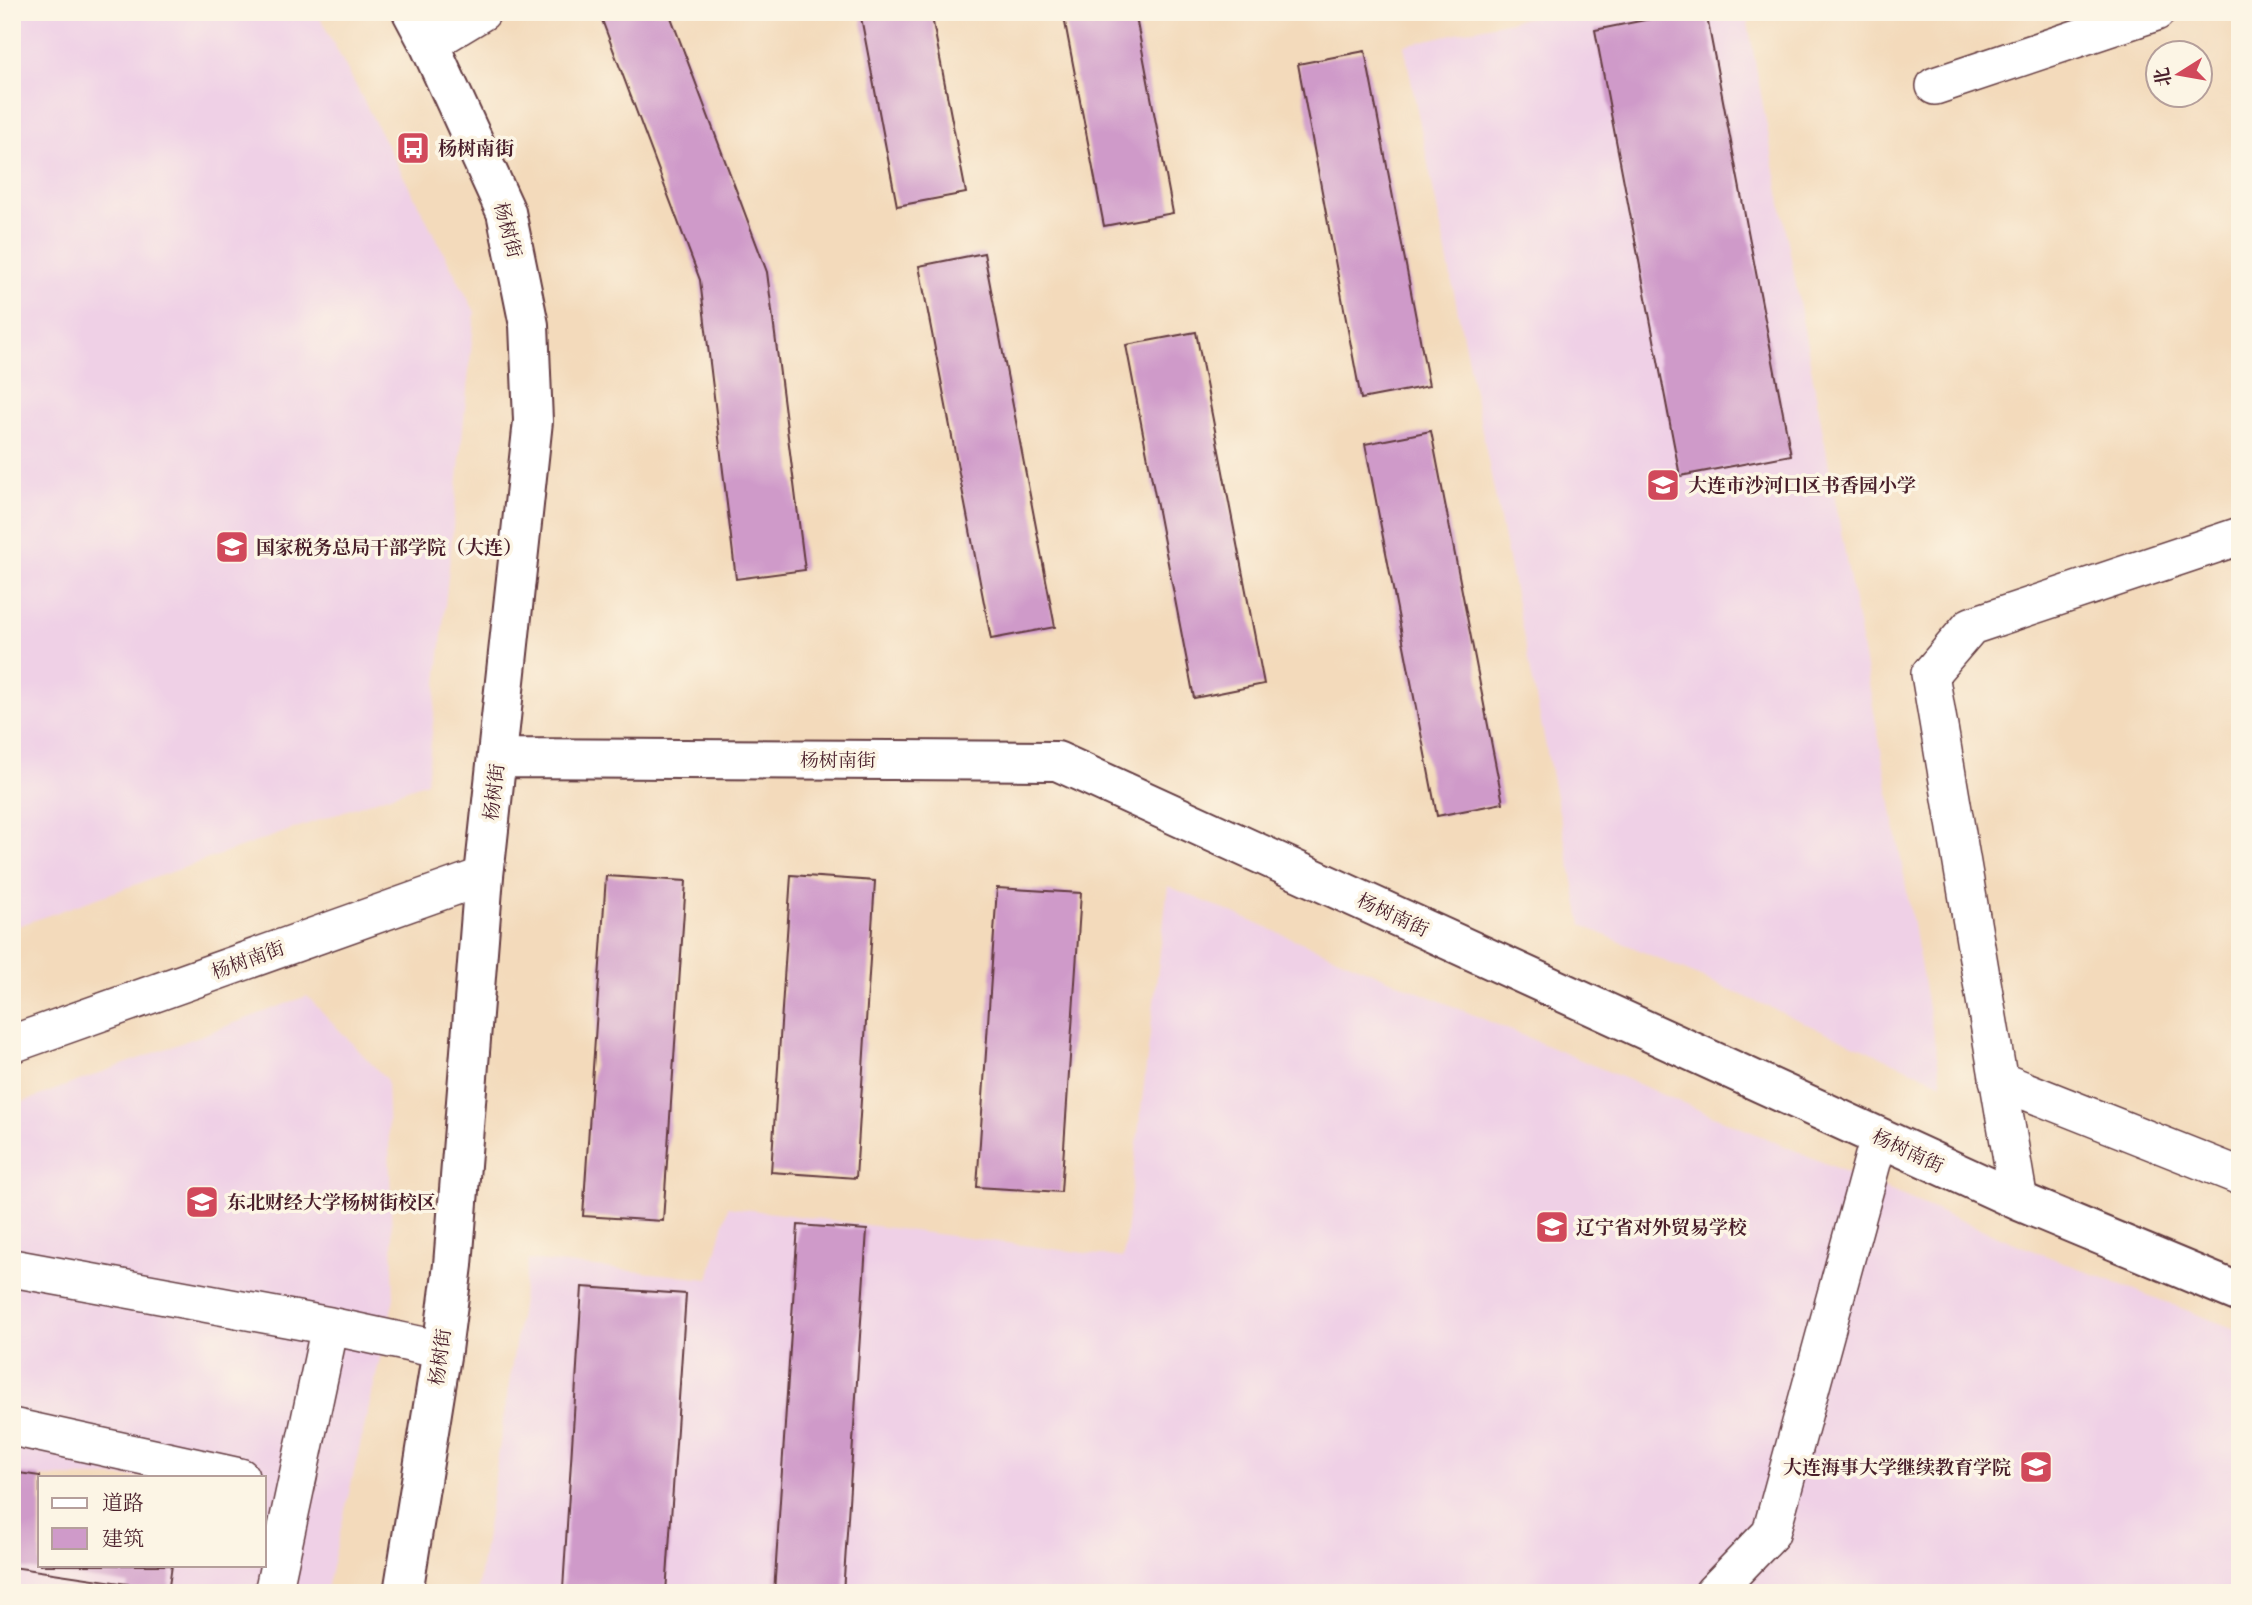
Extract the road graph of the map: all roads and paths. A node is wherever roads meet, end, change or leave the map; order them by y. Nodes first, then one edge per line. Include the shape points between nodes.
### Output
1 (482, 12) edge
2 (2156, 12) edge
3 (421, 28) edge
4 (1935, 86) dead end
5 (2240, 536) edge
6 (498, 758) junction
7 (484, 876) junction
8 (12, 1044) edge
9 (1998, 1080) junction
10 (1879, 1137) junction
11 (2240, 1176) edge
12 (2019, 1201) junction
13 (12, 1268) edge
14 (2240, 1293) edge
15 (330, 1326) junction
16 (442, 1350) junction
17 (12, 1427) edge
18 (235, 1476) edge
19 (280, 1486) edge
20 (273, 1593) edge
21 (403, 1593) edge
22 (1713, 1593) edge

1 - 3 street
2 - 4 street
3 - 6 street, 杨树街 via 506,212 529,325 533,421
5 - 9 street via 1971,626 1930,674
6 - 7 street, 杨树街
6 - 10 street, 杨树南街 via 1058,761
7 - 8 street, 杨树南街
7 - 16 street, 杨树街
9 - 11 street
9 - 12 street
10 - 12 street, 杨树南街
10 - 22 street via 1772,1533
12 - 14 street, 杨树南街
13 - 15 street
15 - 16 street
15 - 19 street
16 - 21 street, 杨树街
17 - 18 street
19 - 20 street

